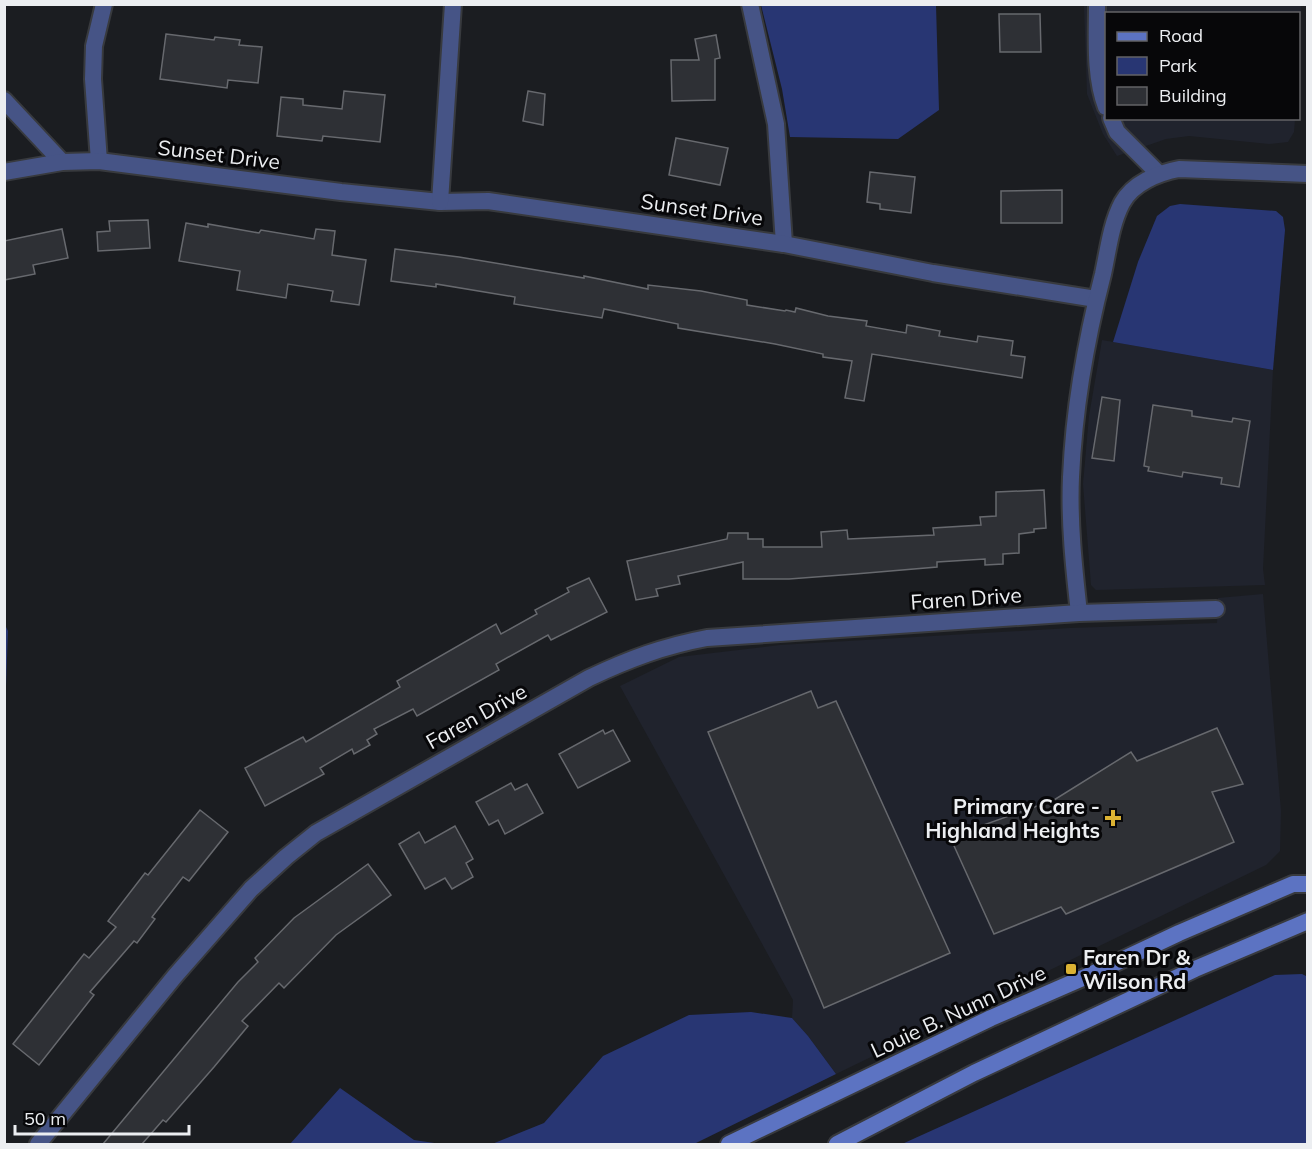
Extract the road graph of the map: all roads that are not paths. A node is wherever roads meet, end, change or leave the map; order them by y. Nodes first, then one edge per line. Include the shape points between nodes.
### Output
1 (104, 4) edge
2 (453, 4) edge
3 (750, 4) edge
4 (1097, 4) edge
5 (4, 100) edge
6 (1105, 103) edge
7 (1112, 120) edge
8 (99, 161) junction
9 (62, 162) junction
10 (4, 172) edge
11 (1158, 173) junction
12 (1308, 174) edge
13 (440, 202) junction
14 (784, 244) junction
15 (1096, 299) junction
16 (1216, 609) dead end
17 (1079, 613) junction
18 (1308, 884) edge
19 (1308, 921) edge
20 (38, 1144) edge
21 (729, 1144) edge
22 (837, 1144) edge

1 - 8 street via 94,46
2 - 13 street
3 - 14 street via 776,124
4 - 6 street via 1097,47
5 - 9 street
7 - 11 street via 1117,132
8 - 9 street, Sunset Drive
8 - 13 street, Sunset Drive
9 - 10 street, Sunset Drive
11 - 12 street via 1179,169
11 - 15 street via 1123,202
13 - 14 street, Sunset Drive via 488,201
14 - 15 street, Sunset Drive
15 - 17 street via 1072,454 1071,519
16 - 17 street, Faren Drive
17 - 20 street, Faren Drive via 707,638 648,652 589,678 339,819 269,870 175,976
18 - 21 main road, Louie B. Nunn Drive via 1293,884 1179,933
19 - 22 main road via 1195,969 974,1073

